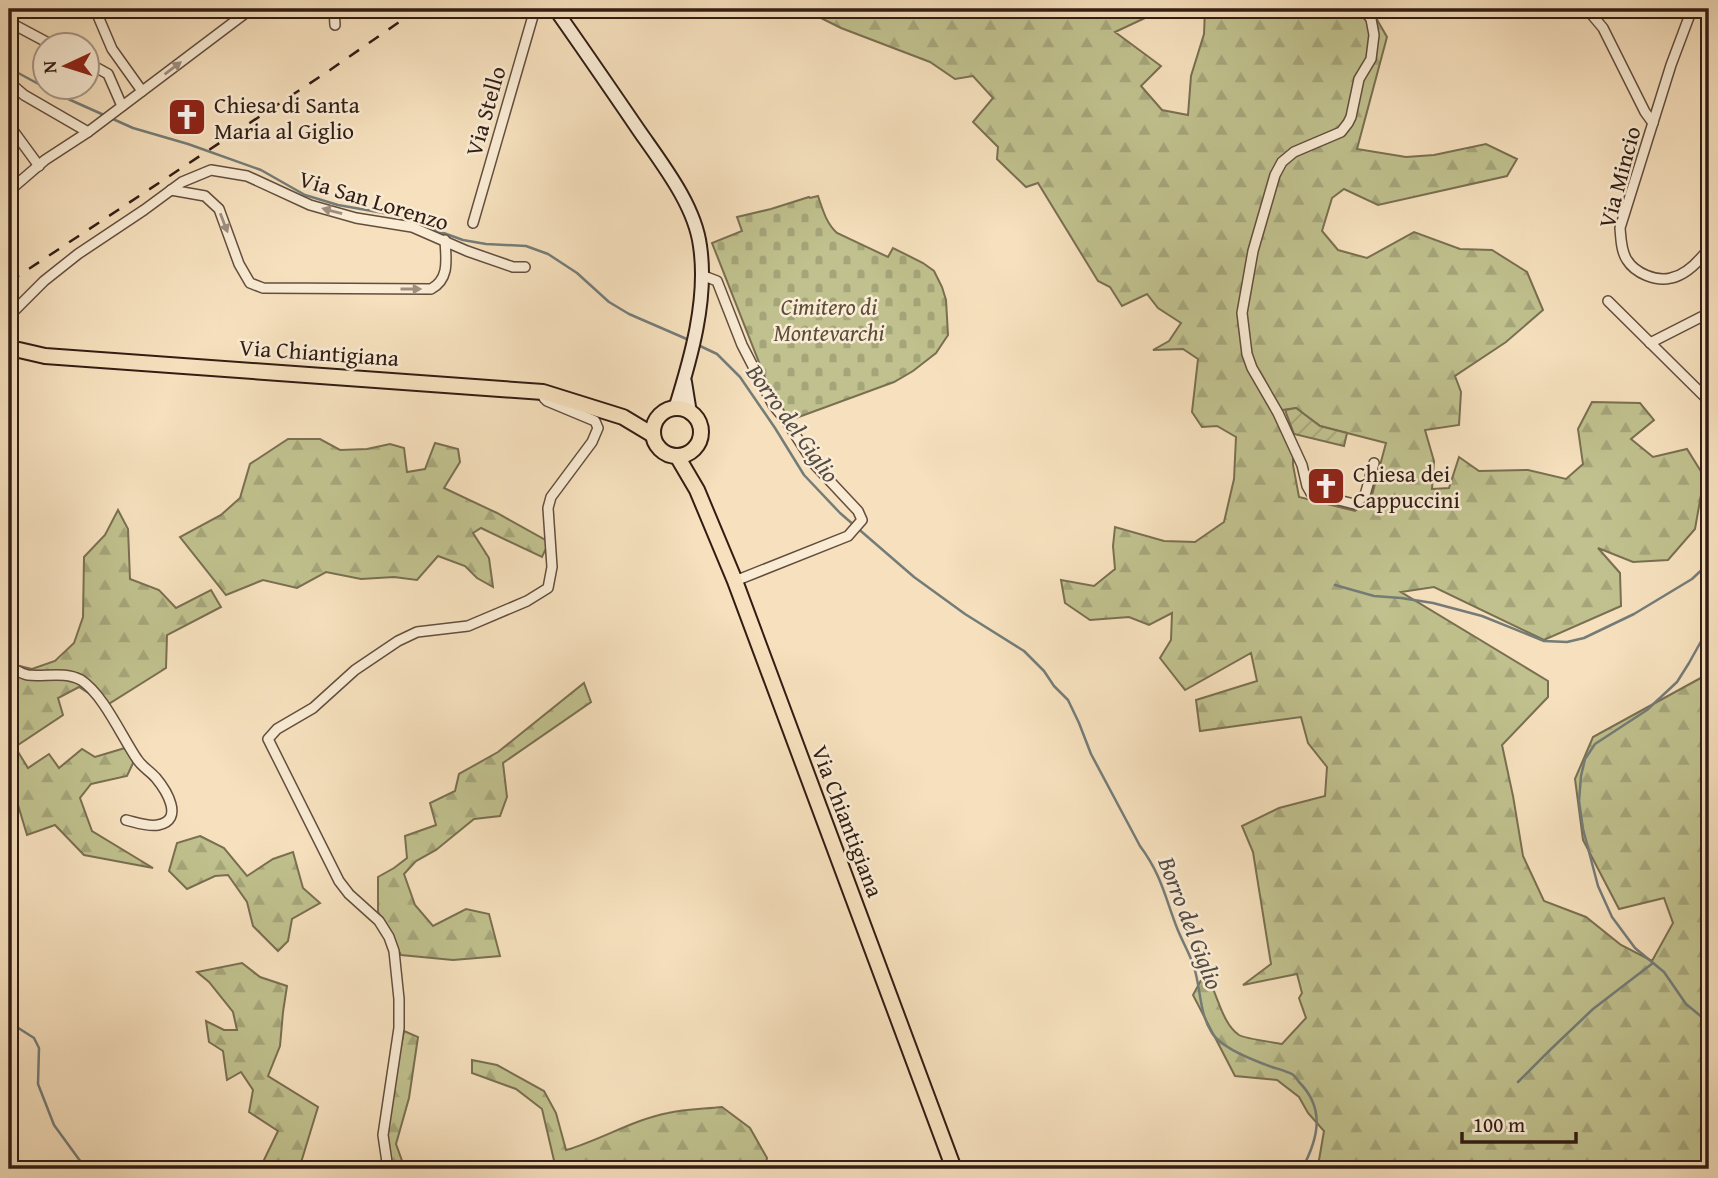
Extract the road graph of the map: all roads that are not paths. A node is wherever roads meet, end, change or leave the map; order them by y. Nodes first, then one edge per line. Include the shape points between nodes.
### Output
1 (251, 9) edge
2 (334, 9) edge
3 (535, 9) edge
4 (555, 9) edge
5 (1363, 9) edge
6 (1587, 9) edge
7 (1692, 9) edge
8 (97, 10) edge
9 (9, 22) edge
10 (335, 25) dead end
11 (32, 34) edge
12 (102, 71) edge
13 (9, 82) edge
14 (142, 91) junction
15 (120, 107) junction
16 (1653, 123) junction
17 (9, 125) edge
18 (88, 132) junction
19 (39, 166) junction
20 (171, 190) junction
21 (9, 191) edge
22 (473, 223) dead end
23 (445, 240) junction
24 (1709, 248) edge
25 (525, 267) dead end
26 (704, 276) junction
27 (1608, 301) dead end
28 (1709, 311) edge
29 (9, 316) edge
30 (1650, 343) junction
31 (9, 350) edge
32 (685, 378) junction
33 (543, 393) junction
34 (1709, 401) edge
35 (675, 408) junction
36 (690, 413) junction
37 (623, 417) junction
38 (659, 417) junction
39 (653, 435) junction
40 (693, 450) junction
41 (677, 456) junction
42 (1374, 463) dead end
43 (697, 490) junction
44 (735, 581) junction
45 (9, 666) edge
46 (126, 820) dead end
47 (388, 1169) edge
48 (954, 1169) edge

14 -> 1 street
2 - 10 street
3 - 22 street, Via Stello
4 - 26 street via 690,212
5 - 42 street via 1374,35 1371,59 1359,79 1348,123 1340,132 1282,162 1259,229 1242,313 1252,368 1291,440 1311,493 1354,504 1365,495
6 - 16 street via 1603,28
7 - 16 street, Via Mincio
8 - 14 street via 112,49
9 - 11 street
12 - 15 street via 108,74
13 - 18 street
14 - 15 street
15 - 18 street
16 - 24 street, Via Mincio via 1620,228 1621,246 1628,261 1653,278 1671,278 1692,267
17 - 19 street
18 - 19 street
19 - 21 street
23 -> 20 street, Via San Lorenzo via 412,227 310,205 247,176 211,170
20 -> 23 street via 205,196 219,209 239,264 250,283 263,288 430,289 438,285 447,269
20 - 29 street, Via San Lorenzo via 69,261
23 - 25 street, Via San Lorenzo via 513,267
26 - 32 street
26 - 44 street via 716,281 773,405 814,464 862,520 848,536
27 - 30 street
28 - 30 street
30 - 34 street
31 - 33 main road, Via Chiantigiana
32 - 35 street
32 - 36 street
33 - 37 main road, Via Chiantigiana
33 - 47 street via 547,401 595,421 598,428 551,496 548,588 468,625 417,632 398,641 268,739 339,881 379,921 394,951 399,1028 383,1135
35 - 36 main road
35 - 38 main road, Via Chiantigiana
36 - 40 main road, Via Chiantigiana via 701,431
37 - 38 main road, Via Chiantigiana
37 - 39 main road, Via Chiantigiana
38 - 39 main road
39 - 41 main road, Via Chiantigiana via 664,452
40 - 41 main road
40 - 43 main road, Via Chiantigiana
41 - 43 main road, Via Chiantigiana
43 - 44 main road, Via Chiantigiana
44 - 48 main road, Via Chiantigiana
45 - 46 street via 24,674 68,675 96,694 139,763 156,778 172,803 169,818 159,825

